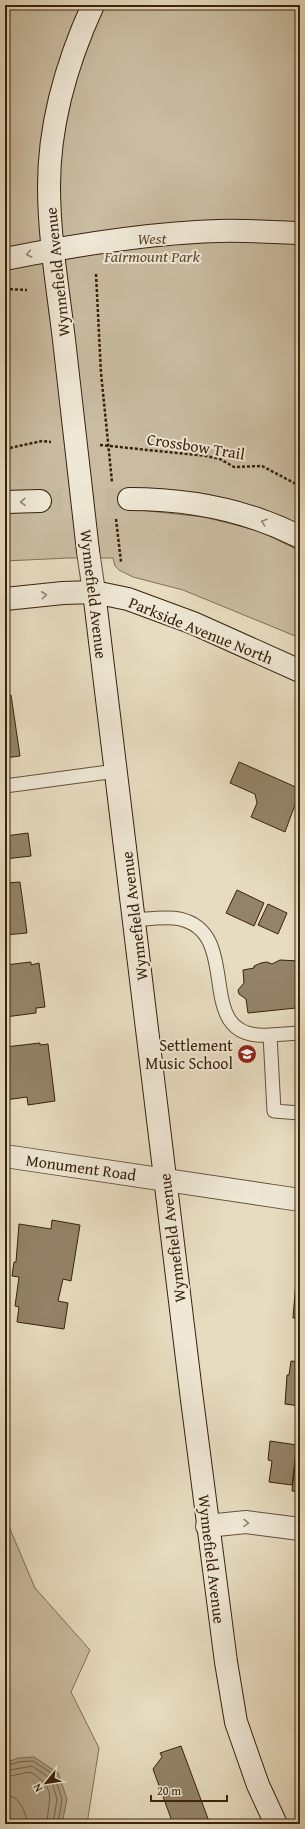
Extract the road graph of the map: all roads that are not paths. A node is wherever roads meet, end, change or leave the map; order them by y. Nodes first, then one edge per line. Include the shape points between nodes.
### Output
1 (93, 5) edge
2 (300, 233) edge
3 (53, 250) junction
4 (5, 259) edge
5 (40, 501) tunnel mouth
6 (5, 502) edge
7 (122, 506) tunnel mouth
8 (300, 537) edge
9 (94, 592) junction
10 (5, 599) edge
11 (300, 671) edge
12 (116, 771) junction
13 (5, 786) edge
14 (134, 920) junction
15 (300, 1033) edge
16 (270, 1035) junction
17 (300, 1113) edge
18 (5, 1156) edge
19 (165, 1179) junction
20 (300, 1200) edge
21 (207, 1526) junction
22 (300, 1529) edge
23 (276, 1824) edge

1 - 3 street, Wynnefield Avenue via 63,84 55,122 49,186
2 - 3 street via 218,231 168,234
3 -> 4 street
3 - 9 street, Wynnefield Avenue
5 -> 6 street
8 -> 7 street via 268,523 212,506 181,501
10 -> 9 street, Parkside Avenue North via 62,592
9 - 11 street, Parkside Avenue North via 141,603
9 - 12 street, Wynnefield Avenue
12 - 13 lane
12 - 14 street, Wynnefield Avenue
14 - 16 lane via 174,918 193,924 204,931 215,955 222,1003 231,1022 248,1035
14 - 19 street, Wynnefield Avenue
15 - 16 lane
16 - 17 lane via 274,1111
18 - 19 street, Monument Road
19 - 20 street, Monument Road
19 - 21 street, Wynnefield Avenue
21 -> 22 street via 246,1522
21 - 23 street, Wynnefield Avenue via 236,1722 258,1785

